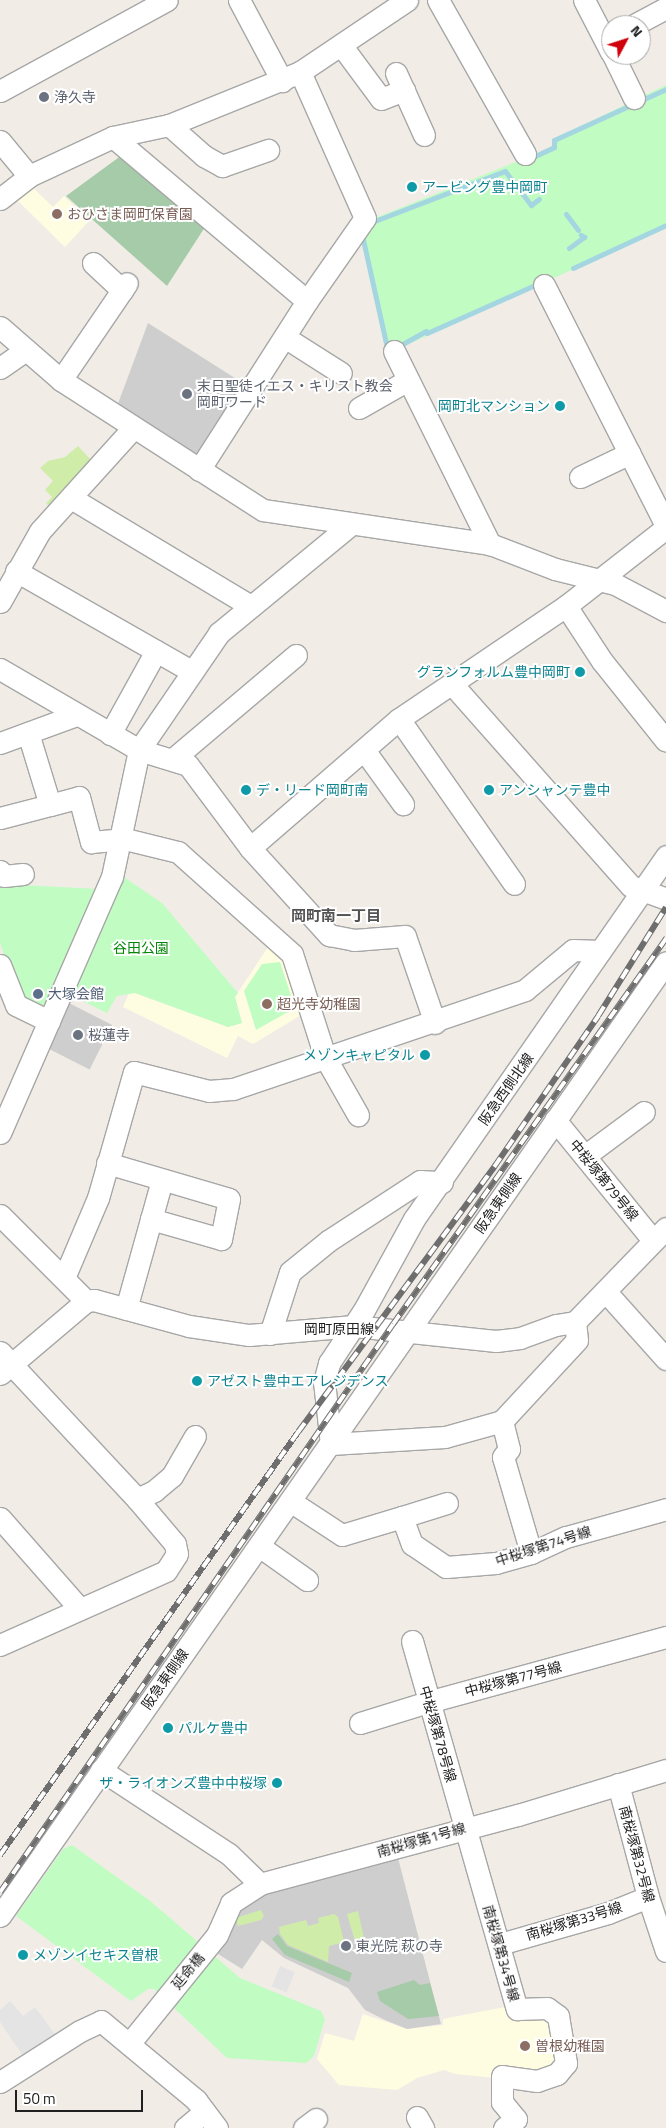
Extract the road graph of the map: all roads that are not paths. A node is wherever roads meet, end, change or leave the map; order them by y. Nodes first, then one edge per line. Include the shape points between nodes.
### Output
1 (167, 0) edge
2 (239, 0) edge
3 (407, 0) edge
4 (438, 0) edge
5 (584, 0) edge
6 (666, 8) edge
7 (651, 16) edge
8 (601, 30) edge
9 (341, 45) junction
10 (619, 65) edge
11 (291, 77) junction
12 (0, 91) edge
13 (634, 98) dead end
14 (169, 125) junction
15 (424, 135) dead end
16 (113, 137) junction
17 (0, 141) edge
18 (268, 150) dead end
19 (525, 154) dead end
20 (29, 176) junction
21 (0, 198) edge
22 (93, 263) dead end
23 (544, 285) dead end
24 (307, 302) junction
25 (0, 327) edge
26 (286, 338) junction
27 (24, 351) junction
28 (394, 351) dead end
29 (0, 368) edge
30 (340, 373) dead end
31 (61, 380) junction
32 (408, 380) junction
33 (359, 408) dead end
34 (132, 428) junction
35 (630, 453) junction
36 (199, 470) junction
37 (580, 477) dead end
38 (71, 498) junction
39 (351, 524) junction
40 (666, 527) edge
41 (490, 544) junction
42 (16, 571) junction
43 (598, 581) junction
44 (0, 602) edge
45 (251, 606) junction
46 (566, 606) junction
47 (666, 611) edge
48 (156, 651) junction
49 (296, 655) dead end
50 (0, 669) edge
51 (191, 671) junction
52 (452, 684) junction
53 (76, 715) junction
54 (399, 719) junction
55 (28, 733) junction
56 (110, 734) junction
57 (666, 741) edge
58 (0, 743) edge
59 (139, 750) junction
60 (364, 750) junction
61 (173, 759) junction
62 (403, 804) dead end
63 (50, 805) junction
64 (0, 818) edge
65 (120, 840) junction
66 (250, 848) junction
67 (666, 856) edge
68 (0, 871) edge
69 (23, 874) dead end
70 (514, 884) dead end
71 (644, 890) junction
72 (666, 899) edge
73 (600, 951) junction
74 (666, 962) edge
75 (0, 965) edge
76 (49, 1021) junction
77 (435, 1023) junction
78 (325, 1058) junction
79 (644, 1112) dead end
80 (358, 1115) dead end
81 (555, 1120) junction
82 (0, 1134) edge
83 (586, 1155) junction
84 (107, 1163) junction
85 (162, 1180) junction
86 (442, 1182) junction
87 (0, 1215) edge
88 (151, 1219) junction
89 (660, 1234) edge
90 (64, 1278) junction
91 (606, 1292) junction
92 (86, 1301) junction
93 (126, 1309) junction
94 (575, 1322) junction
95 (354, 1326) junction
96 (409, 1331) junction
97 (270, 1334) junction
98 (666, 1359) edge
99 (4, 1364) edge
100 (502, 1420) junction
101 (195, 1436) dead end
102 (331, 1444) junction
103 (137, 1498) junction
104 (290, 1501) junction
105 (447, 1503) dead end
106 (666, 1509) edge
107 (0, 1518) edge
108 (402, 1518) junction
109 (258, 1546) junction
110 (531, 1553) junction
111 (308, 1580) dead end
112 (80, 1609) junction
113 (666, 1637) edge
114 (412, 1641) dead end
115 (0, 1645) edge
116 (428, 1702) junction
117 (360, 1723) dead end
118 (101, 1770) junction
119 (666, 1770) edge
120 (618, 1784) junction
121 (465, 1828) junction
122 (260, 1884) junction
123 (648, 1897) junction
124 (0, 1916) edge
125 (500, 1944) junction
126 (206, 1950) joint
127 (666, 1951) edge
128 (129, 2044) junction
129 (0, 2082) edge
130 (211, 2120) edge
131 (185, 2128) edge
132 (504, 2128) edge

1 - 12 street
2 - 11 street
3 - 9 street
4 - 19 street
5 - 8 street
6 - 7 street
9 - 11 street
9 - 15 street via 381,99 400,81
10 - 13 street
11 - 14 street
11 - 24 street via 365,218
14 - 16 street
14 - 18 street via 204,156 222,166
16 - 20 street
16 - 24 street
17 - 20 street
20 - 21 street
22 - 31 street via 125,287
23 - 35 street
24 - 26 street
25 - 27 street
26 - 30 street
26 - 36 street
27 - 29 street
27 - 31 street
28 - 32 street
31 - 34 street
32 - 33 street
32 - 41 street
34 - 36 street
34 - 38 street
35 - 37 street
35 - 40 street
36 - 39 street via 262,510
38 - 42 street via 40,532
38 - 45 street
39 - 41 street
39 - 45 street
40 - 43 street
41 - 43 street
42 - 44 street
42 - 48 street
43 - 46 street
43 - 47 street via 616,584
45 - 51 street via 219,633
46 - 52 street
46 - 57 street via 602,661
48 - 51 street
48 - 56 street
49 - 61 street
50 - 53 street
51 - 59 street
52 - 54 street
52 - 71 street via 631,886
53 - 55 street
53 - 56 street
54 - 60 street
54 - 70 street
55 - 58 street
55 - 63 street
56 - 59 street
59 - 61 street
59 - 65 street
60 - 62 street
60 - 66 street
61 - 66 street via 194,771
63 - 64 street
63 - 65 street via 78,797 91,842
65 - 76 street via 112,877
65 - 78 street via 178,852 292,954
66 - 77 street via 329,935 354,940 406,936
67 - 71 street, 阪急西側北線
68 - 69 street via 4,876
71 - 72 street
71 - 73 street, 阪急西側北線
73 - 77 street via 573,950 525,990
73 - 86 street, 阪急西側北線
74 - 81 street, 阪急東側線
75 - 76 street via 16,1005
76 - 82 street
77 - 78 street
78 - 80 street
78 - 84 street via 232,1089 209,1091 134,1072
79 - 83 street
81 - 83 street, 中桜塚第79号線
81 - 96 street, 阪急東側線
83 - 89 street, 中桜塚第79号線
84 - 85 street
84 - 90 street via 98,1198
85 - 88 street
85 - 88 street via 229,1199 221,1239
86 - 95 street, 阪急西側北線 via 414,1220
86 - 97 street via 420,1181 328,1241 290,1272
87 - 90 street
88 - 93 street
89 - 91 street
90 - 92 street
91 - 94 street
91 - 98 street
92 - 93 street, 岡町原田線 via 94,1300
92 - 99 street
93 - 97 street, 岡町原田線 via 189,1326 249,1335
94 - 96 street, 岡町原田線 via 556,1324 520,1338 496,1341
94 - 100 street via 577,1340
95 - 96 street, 岡町原田線
95 - 97 street, 岡町原田線 via 301,1328
95 - 102 street via 328,1364 324,1382
96 - 102 street, 阪急東側線
99 - 103 street
100 - 102 street via 445,1437
100 - 110 street via 509,1449 504,1457
101 - 103 street via 172,1476 154,1491
102 - 104 street, 阪急東側線
103 - 112 street via 175,1544 175,1559 166,1571
104 - 108 street via 342,1535
104 - 109 street, 阪急東側線
105 - 108 street
106 - 110 street, 中桜塚第74号線 via 566,1537
107 - 112 street
108 - 110 street, 中桜塚第74号線 via 412,1544 446,1567 496,1563
109 - 111 street
109 - 118 street, 阪急東側線
112 - 115 street
113 - 116 street, 中桜塚第77号線
114 - 116 street, 中桜塚第78号線
116 - 117 street, 中桜塚第77号線
116 - 121 street, 中桜塚第78号線
118 - 122 street via 229,1854
118 - 124 street, 阪急東側線
119 - 120 street, 南桜塚第1号線
120 - 121 street, 南桜塚第1号線
120 - 123 street, 南桜塚第32号線
121 - 122 street, 南桜塚第1号線
121 - 125 street, 南桜塚第34号線
122 - 126 street, 南桜塚第1号線 via 232,1902 217,1935
123 - 125 street, 南桜塚第33号線 via 608,1913
123 - 127 street, 南桜塚第32号線
125 - 132 street, 南桜塚第34号線 via 516,2009 547,2008 558,2016 566,2064 557,2074 537,2081 502,2076 502,2102 516,2119
126 - 128 street, 延命橋
128 - 129 street via 101,2021
128 - 130 street via 196,2100
130 - 131 street

